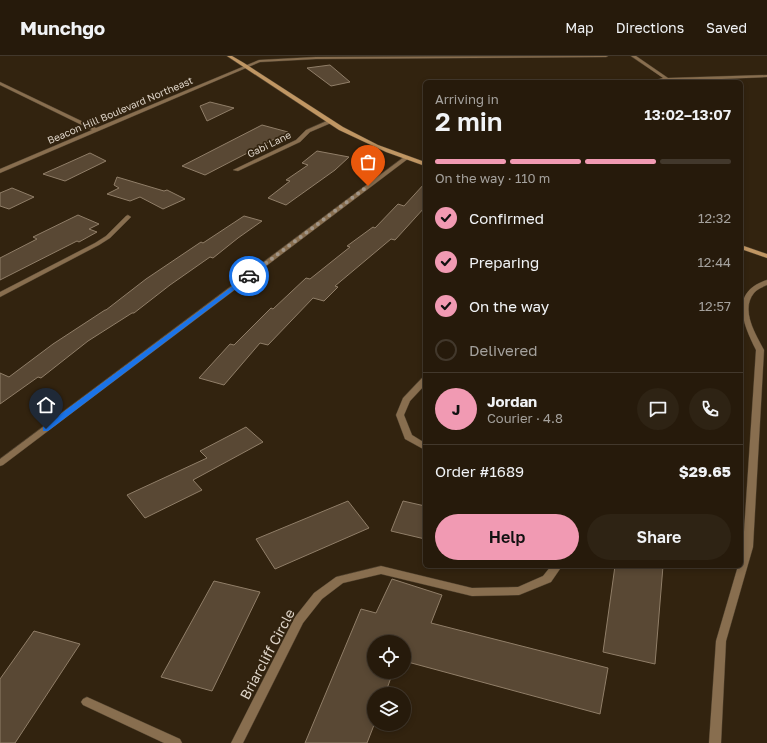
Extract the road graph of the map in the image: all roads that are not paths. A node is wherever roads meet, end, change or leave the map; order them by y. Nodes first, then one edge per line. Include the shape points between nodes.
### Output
1 (230, 56) edge
2 (606, 56) edge
3 (633, 56) edge
4 (247, 66) junction
5 (767, 76) edge
6 (667, 79) junction
7 (662, 80) edge
8 (0, 84) edge
9 (329, 122) junction
10 (96, 130) junction
11 (406, 158) junction
12 (423, 163) edge
13 (236, 170) dead end
14 (0, 171) edge
15 (128, 217) dead end
16 (743, 248) edge
17 (767, 256) edge
18 (767, 282) edge
19 (0, 295) edge
20 (423, 382) edge
21 (423, 446) edge
22 (0, 463) edge
23 (743, 564) edge
24 (555, 568) edge
25 (742, 568) edge
26 (87, 702) dead end
27 (176, 743) edge
28 (237, 743) edge
29 (715, 743) edge

1 - 4 main road
2 - 4 street, Beacon Hill Boulevard Northeast via 316,58 266,60
3 - 6 street
4 - 9 main road
4 - 10 street, Beacon Hill Boulevard Northeast
5 - 6 street
6 - 7 street
8 - 10 street
9 - 11 main road via 356,137
9 - 13 street, Gabi Lane via 308,131 298,141
10 - 14 street, Beacon Hill Boulevard Northeast
11 - 12 main road
11 - 22 street
15 - 19 street via 97,244
16 - 17 main road
18 - 23 street via 751,292 745,306 749,328 760,350 748,547
20 - 21 street via 406,400 400,415 408,437
24 - 28 street, Briarcliff Circle via 547,579 519,591 472,592 380,570 340,580 318,596 299,620
25 - 29 street via 721,641
26 - 27 street

